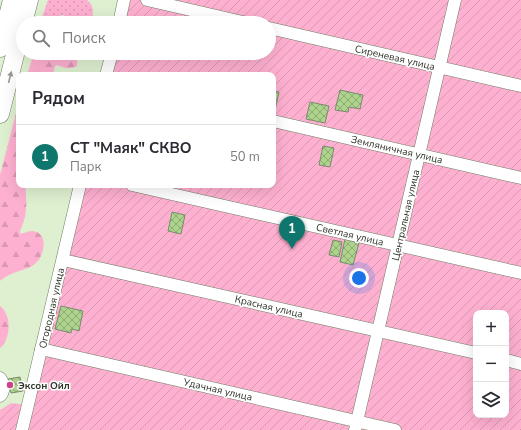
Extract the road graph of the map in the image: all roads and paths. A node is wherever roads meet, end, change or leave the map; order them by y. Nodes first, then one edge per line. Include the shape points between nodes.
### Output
1 (12, 0) edge
2 (29, 0) edge
3 (124, 0) edge
4 (147, 0) edge
5 (455, 0) edge
6 (25, 16) edge
7 (121, 16) edge
8 (217, 16) edge
9 (276, 30) edge
10 (0, 48) edge
11 (16, 51) edge
12 (110, 60) edge
13 (439, 67) junction
14 (107, 72) edge
15 (521, 86) edge
16 (0, 114) edge
17 (276, 122) edge
18 (419, 154) junction
19 (521, 178) edge
20 (79, 188) edge
21 (145, 188) edge
22 (398, 245) junction
23 (63, 260) junction
24 (521, 273) edge
25 (378, 331) junction
26 (42, 348) junction
27 (473, 352) edge
28 (509, 361) edge
29 (521, 364) edge
30 (0, 378) edge
31 (0, 396) edge
32 (356, 426) edge
33 (22, 430) edge
34 (395, 430) edge

1 - 10 highway
2 - 6 highway
3 - 7 street
4 - 8 street
5 - 13 street, Центральная улица
9 - 13 street, Сиреневая улица
16 -> 11 highway
12 - 14 street
13 - 15 street, Сиреневая улица
13 - 18 street, Центральная улица
17 - 18 street, Земляничная улица
18 - 19 street, Земляничная улица
18 - 22 street, Центральная улица
20 - 23 street, Огородная улица
21 - 22 street, Светлая улица
22 - 24 street, Светлая улица
22 - 25 street, Центральная улица
23 - 25 street, Красная улица
23 - 26 street, Огородная улица
25 - 27 street, Красная улица
25 - 32 street, Центральная улица
26 - 32 street, Удачная улица
26 - 33 street, Огородная улица
28 - 29 street
30 - 31 street via 4,390
32 - 34 street, Удачная улица

